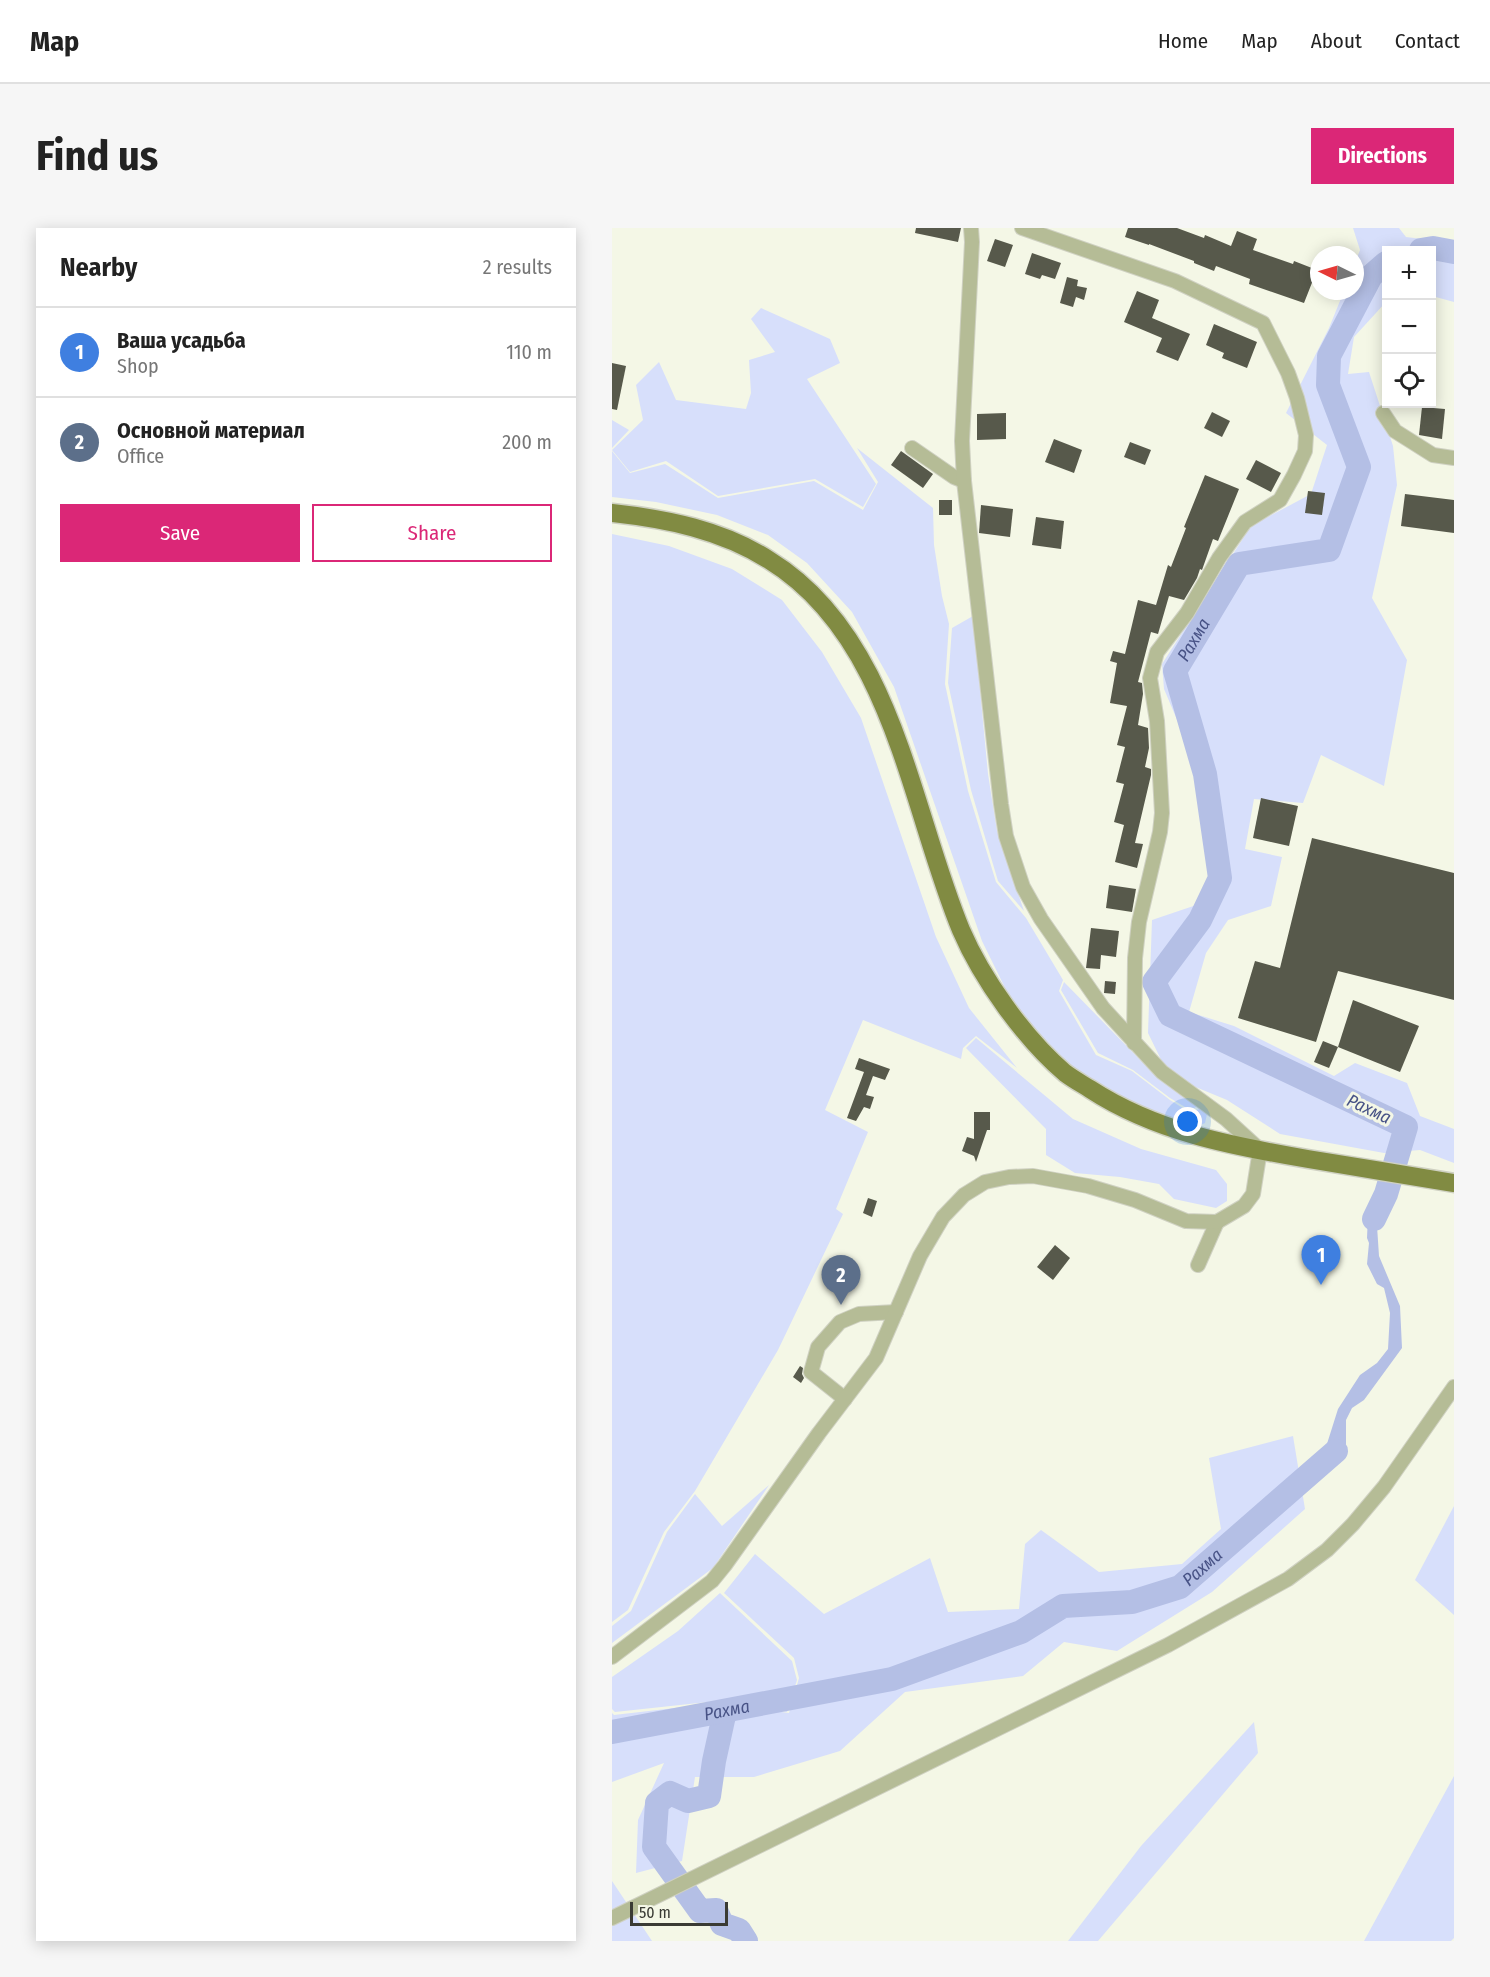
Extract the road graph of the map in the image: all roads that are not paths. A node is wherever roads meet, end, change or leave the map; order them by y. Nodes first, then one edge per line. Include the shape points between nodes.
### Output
1 (971, 228) edge
2 (1022, 228) edge
3 (1383, 413) dead end
4 (912, 448) dead end
5 (1454, 458) edge
6 (964, 481) junction
7 (612, 513) edge
8 (1134, 1043) junction
9 (1260, 1150) junction
10 (1454, 1183) edge
11 (1217, 1222) junction
12 (1198, 1265) dead end
13 (896, 1311) junction
14 (1454, 1387) edge
15 (845, 1399) junction
16 (612, 1657) edge
17 (612, 1918) edge

1 - 6 street via 962,441
2 - 8 street via 1175,281 1263,323 1288,373 1306,435 1305,451 1280,500 1245,522 1157,652 1150,678 1157,721 1162,813 1139,922
3 - 5 street via 1395,431 1433,455
4 - 6 street
6 - 8 street via 1001,804 1013,860 1041,919 1103,1008
7 - 9 main road via 690,526 735,542 769,559 819,600 865,667 900,748 962,933 1016,1020 1067,1074 1105,1099 1194,1136
8 - 9 street via 1162,1072 1226,1119
9 - 10 main road
9 - 11 street via 1253,1194 1244,1206
11 - 12 street
11 - 13 street via 1186,1221 1107,1191 1032,1176 985,1182 964,1195 943,1217 920,1256
13 - 15 street via 876,1358
13 - 15 street via 859,1314 840,1322 818,1347 811,1372
14 - 17 street via 1353,1524 1327,1550 1288,1579 1168,1645
15 - 16 street via 712,1581

